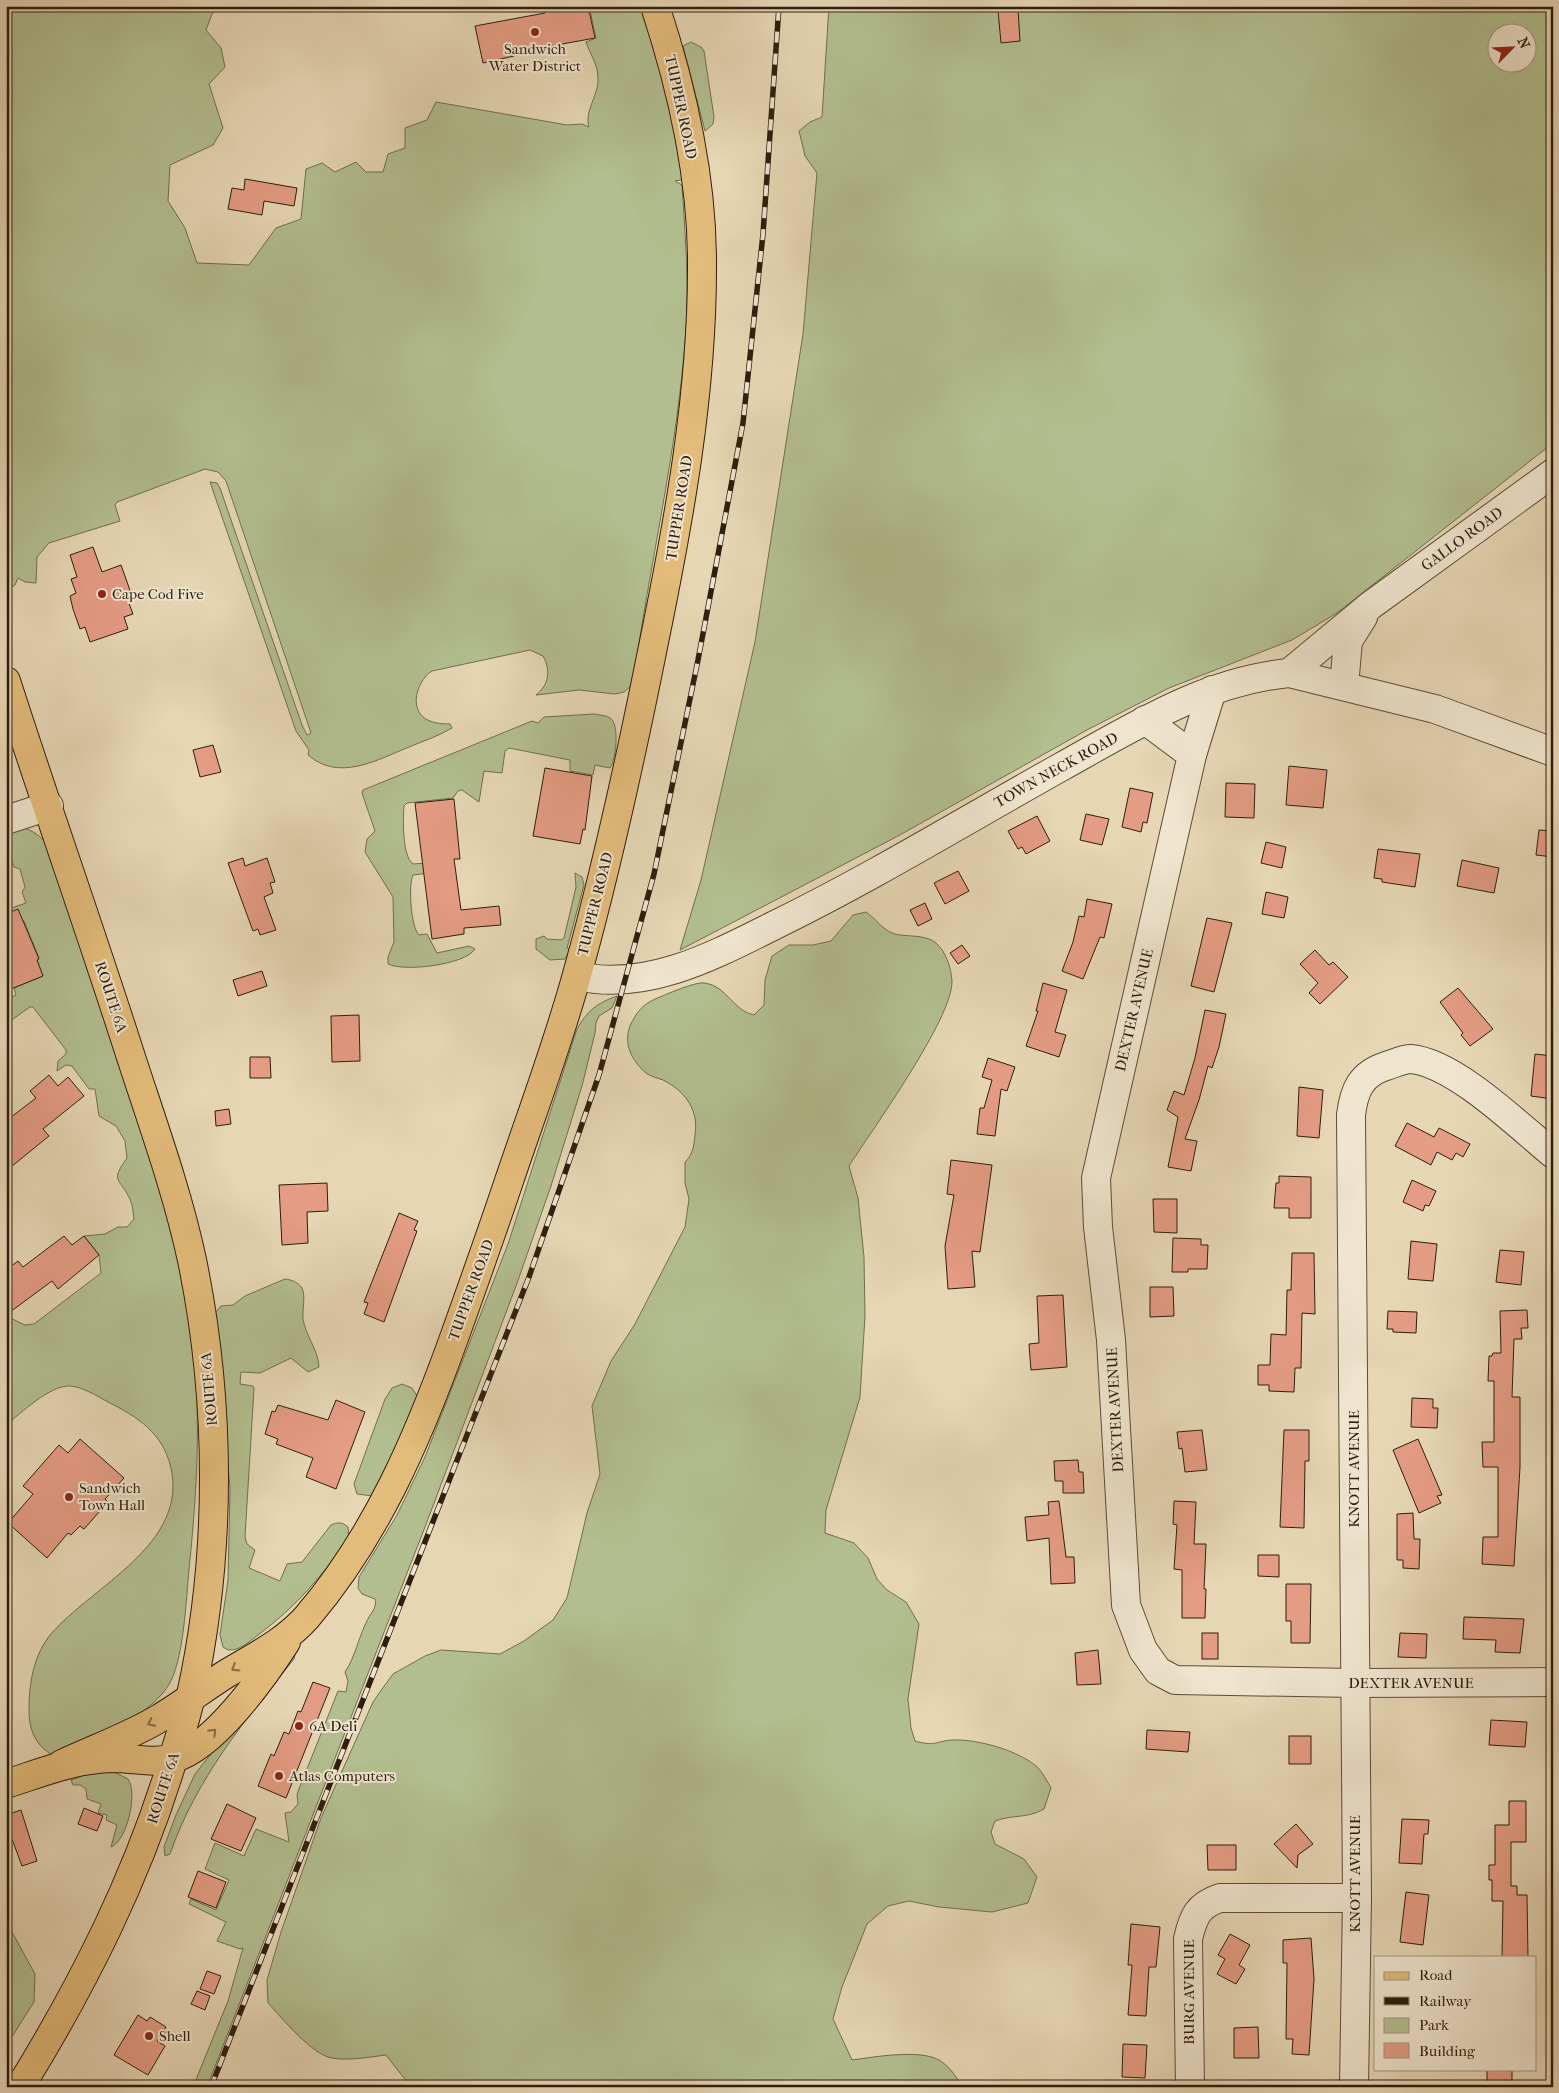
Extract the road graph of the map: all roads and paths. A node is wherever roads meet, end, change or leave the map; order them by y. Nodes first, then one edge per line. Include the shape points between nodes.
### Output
1 (655, 6) edge
2 (1553, 473) edge
3 (1371, 605) junction
4 (1289, 673) junction
5 (6, 681) edge
6 (1344, 686) junction
7 (1212, 690) junction
8 (1145, 720) junction
9 (1553, 752) edge
10 (1192, 755) junction
11 (49, 806) junction
12 (6, 820) edge
13 (577, 976) junction
14 (1553, 1154) edge
15 (292, 1634) junction
16 (1553, 1682) edge
17 (1354, 1684) junction
18 (191, 1695) junction
19 (173, 1759) junction
20 (62, 1764) junction
21 (6, 1784) edge
22 (1356, 1898) junction
23 (20, 2087) edge
24 (1190, 2087) edge
25 (1354, 2087) edge

1 - 13 main road, TUPPER ROAD via 678,84 698,191 702,262 699,367 667,580 624,786
2 - 3 street, GALLO ROAD
3 - 4 street, GALLO ROAD
3 - 6 street, GALLO ROAD via 1348,641
4 - 6 street, TOWN NECK ROAD
4 - 7 street, TOWN NECK ROAD via 1264,675
5 - 11 main road, ROUTE 6A
6 - 9 street, TOWN NECK ROAD via 1435,709
7 - 8 street, TOWN NECK ROAD
7 - 10 street, DEXTER AVENUE
8 - 10 street
8 - 13 street, TOWN NECK ROAD via 840,893 724,950 647,976 615,981
10 - 17 street, DEXTER AVENUE via 1096,1178 1098,1227 1111,1340 1126,1605 1143,1650 1158,1671 1175,1680
11 - 12 street
11 - 18 main road, ROUTE 6A via 165,1162 200,1302 213,1440 213,1510 204,1617
13 - 15 main road, TUPPER ROAD via 489,1240 418,1434 386,1499 352,1556
14 - 17 street, KNOTT AVENUE via 1451,1073 1424,1061 1409,1059 1376,1069 1361,1080 1354,1095 1351,1125
15 -> 18 main road, TUPPER ROAD
19 -> 15 main road via 213,1733 262,1678
16 - 17 street, DEXTER AVENUE
17 - 22 street, KNOTT AVENUE
18 - 19 main road, ROUTE 6A
18 -> 20 main road, TUPPER ROAD via 155,1721
19 - 20 main road via 143,1761 114,1758
19 - 23 main road, ROUTE 6A via 155,1817 118,1909 74,1996
20 - 21 main road
22 - 24 street, BURG AVENUE via 1220,1898 1198,1910 1188,1939
22 - 25 street, KNOTT AVENUE

